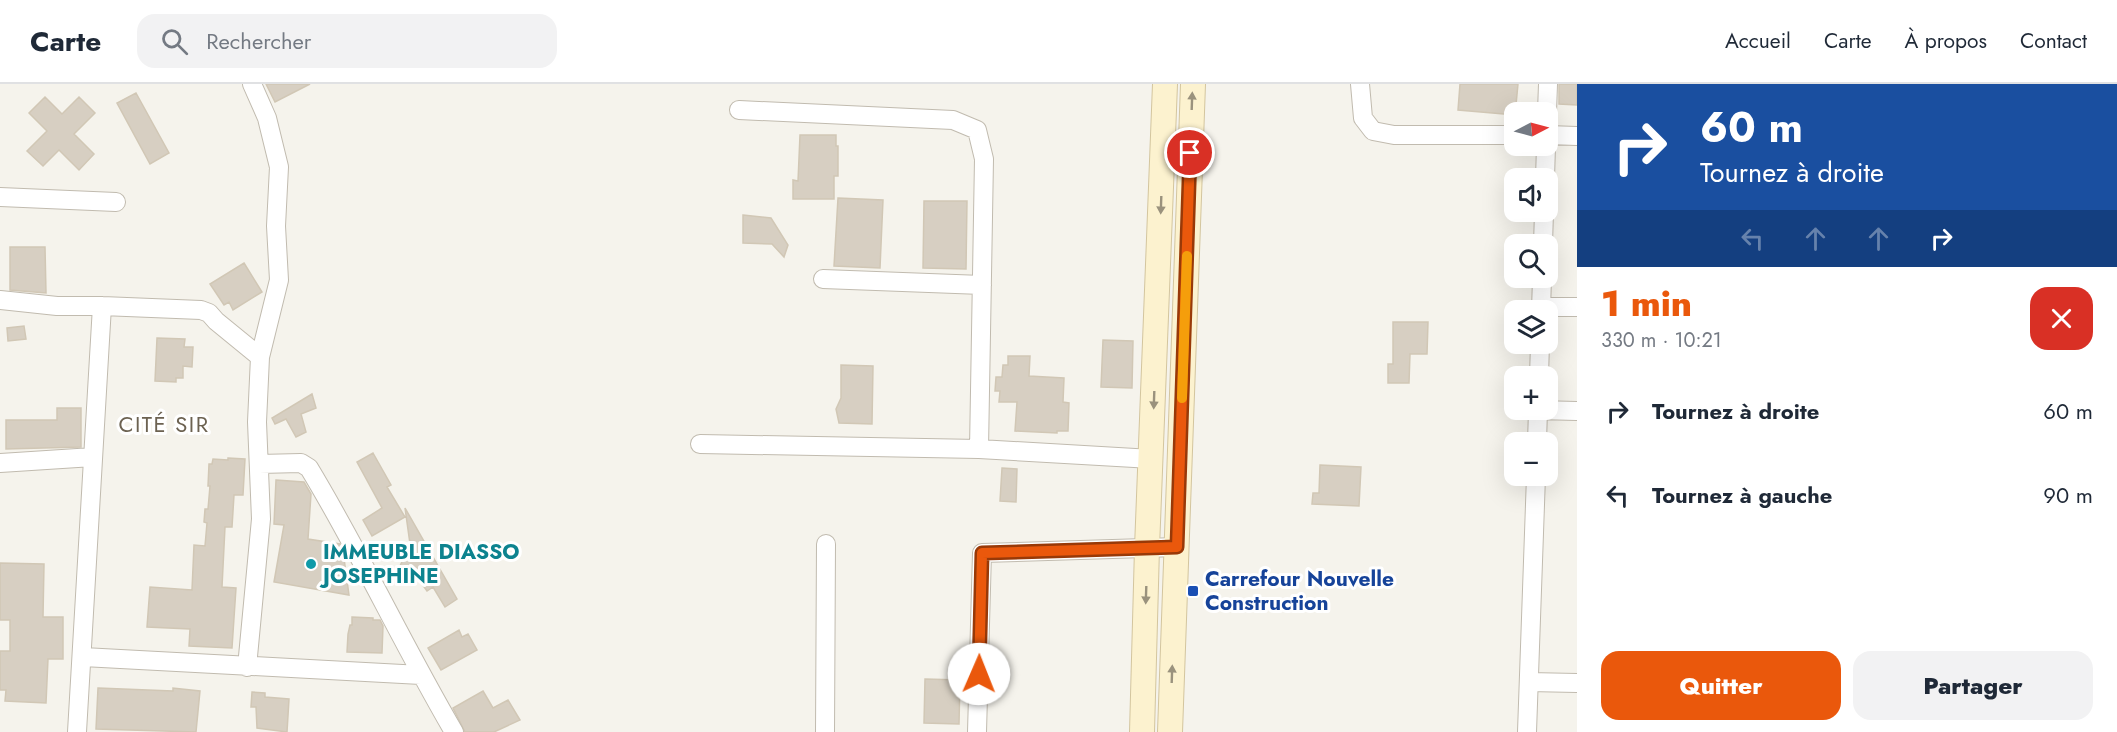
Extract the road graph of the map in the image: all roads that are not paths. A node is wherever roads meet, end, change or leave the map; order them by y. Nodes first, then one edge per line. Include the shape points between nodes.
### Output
1 (252, 84) edge
2 (1166, 84) edge
3 (1193, 84) edge
4 (1360, 84) edge
5 (1548, 84) edge
6 (1547, 102) edge
7 (740, 110) dead end
8 (1504, 135) edge
9 (1558, 135) edge
10 (1577, 136) edge
11 (0, 197) edge
12 (116, 202) dead end
13 (823, 279) dead end
14 (982, 285) junction
15 (0, 300) edge
16 (102, 306) junction
17 (1577, 308) edge
18 (1558, 309) edge
19 (260, 357) junction
20 (1558, 411) edge
21 (1577, 411) edge
22 (700, 444) dead end
23 (979, 449) junction
24 (93, 457) junction
25 (1152, 459) junction
26 (0, 463) edge
27 (259, 464) junction
28 (1536, 486) edge
29 (826, 544) dead end
30 (1177, 547) junction
31 (1147, 548) junction
32 (83, 657) junction
33 (247, 667) junction
34 (421, 675) junction
35 (1529, 682) junction
36 (1577, 683) edge
37 (77, 732) edge
38 (454, 732) edge
39 (825, 732) edge
40 (977, 732) edge
41 (1142, 732) edge
42 (1170, 732) edge
43 (1527, 732) edge

1 - 19 street via 267,118 279,166 279,280
2 -> 25 main road
30 -> 3 main road
4 - 8 street via 1363,118 1373,131 1394,135
5 - 6 street
7 - 14 street via 953,120 977,130 984,159
9 - 10 street
11 - 12 street
13 - 14 street
14 - 23 street
15 - 16 street
16 - 19 street via 201,310
16 - 24 street
17 - 18 street
19 - 27 street
20 - 21 street
22 - 23 street
23 - 25 street
24 - 26 street
24 - 32 street
25 - 31 main road
27 - 33 street via 261,519
27 - 34 street via 301,463 309,468
28 - 35 street
29 - 39 street
30 - 31 street
42 -> 30 main road
31 - 40 street via 982,553
31 -> 41 main road
32 - 33 street
32 - 37 street
33 - 34 street
34 - 38 street
35 - 36 street
35 - 43 street

